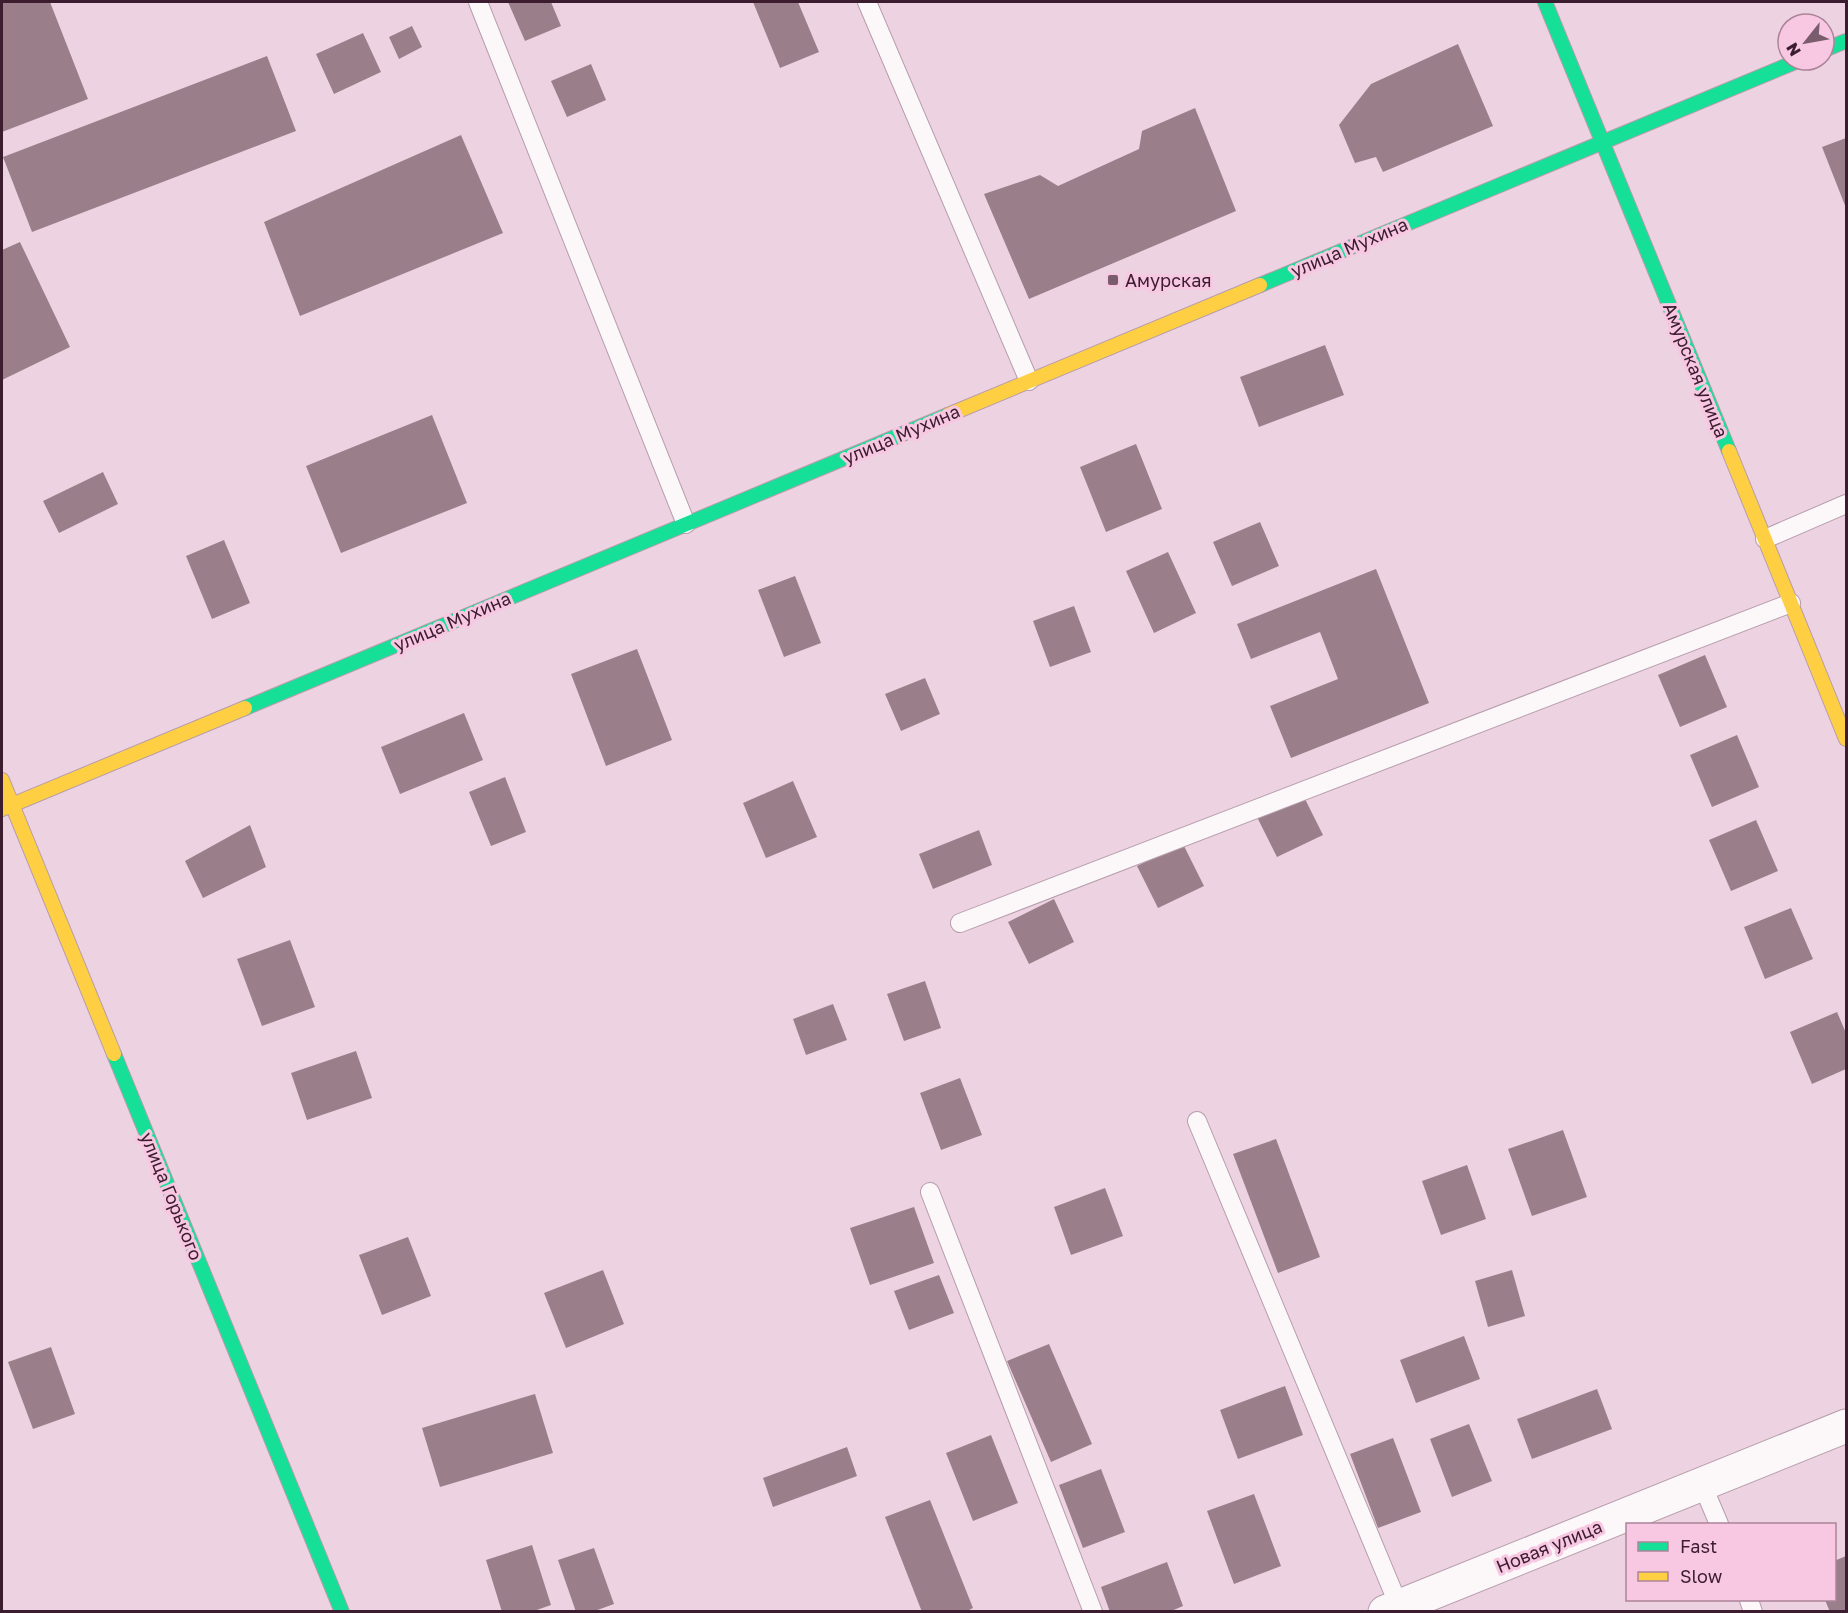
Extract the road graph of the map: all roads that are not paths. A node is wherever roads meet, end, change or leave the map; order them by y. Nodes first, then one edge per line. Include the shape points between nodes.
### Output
1 (478, 2) edge
2 (867, 2) edge
3 (1545, 2) edge
4 (1776, 70) edge
5 (1603, 141) junction
6 (1029, 381) junction
7 (1846, 504) edge
8 (686, 524) junction
9 (1765, 539) junction
10 (1791, 603) junction
11 (1846, 739) edge
12 (2, 780) edge
13 (7, 806) edge
14 (960, 923) dead end
15 (1197, 1121) dead end
16 (930, 1191) dead end
17 (1846, 1426) edge
18 (1702, 1484) junction
19 (1719, 1523) edge
20 (1405, 1607) edge
21 (342, 1611) edge
22 (1093, 1611) edge

1 - 8 lane
2 - 6 lane
3 - 5 main road, Амурская улица
4 - 5 main road, улица Мухина
5 - 6 main road, улица Мухина
5 - 9 main road, Амурская улица
6 - 8 main road, улица Мухина
7 - 9 lane
8 - 13 main road, улица Мухина
9 - 10 main road, Амурская улица
10 - 11 main road, Амурская улица
10 - 14 lane
12 - 13 main road, улица Горького
13 - 21 main road, улица Горького
15 - 20 lane
16 - 22 lane
17 - 18 street, Новая улица
18 - 19 lane
18 - 20 street, Новая улица

